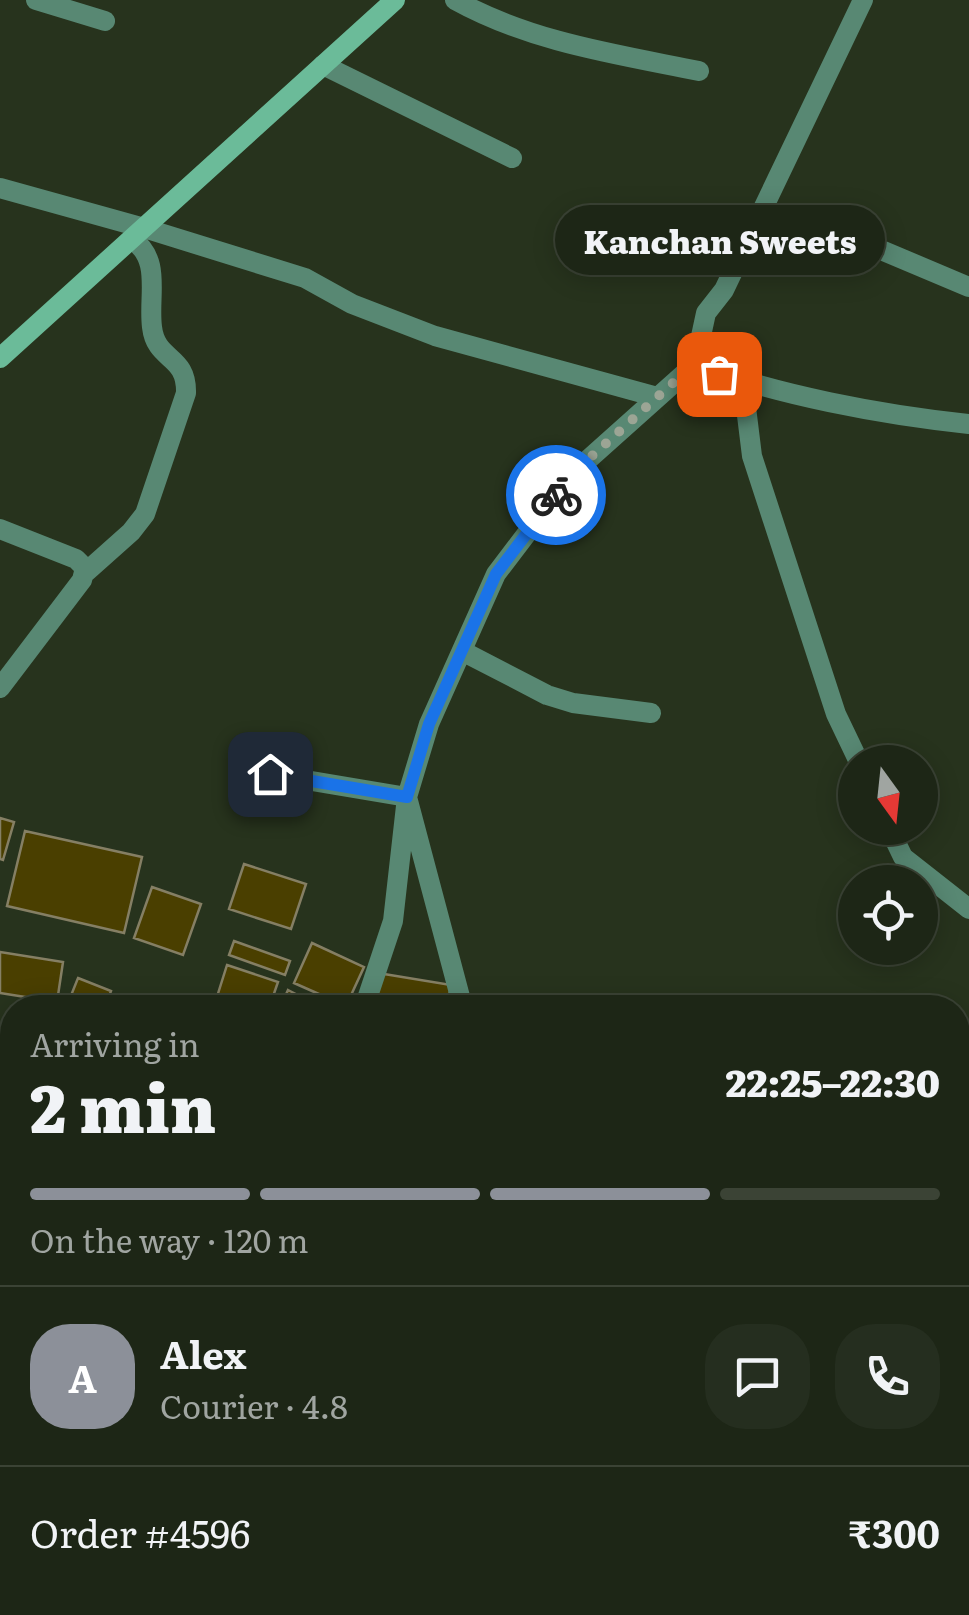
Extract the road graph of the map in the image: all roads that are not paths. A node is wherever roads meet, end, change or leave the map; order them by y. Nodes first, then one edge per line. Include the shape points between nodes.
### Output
1 (36, 0) edge
2 (396, 0) edge
3 (455, 0) edge
4 (863, 0) edge
5 (105, 21) dead end
6 (323, 65) junction
7 (699, 71) dead end
8 (512, 158) dead end
9 (0, 188) edge
10 (760, 214) junction
11 (138, 233) junction
12 (969, 287) edge
13 (0, 358) edge
14 (694, 364) junction
15 (743, 383) junction
16 (657, 398) junction
17 (969, 424) edge
18 (0, 528) edge
19 (85, 573) junction
20 (462, 651) junction
21 (0, 688) edge
22 (651, 713) dead end
23 (851, 745) edge
24 (270, 774) dead end
25 (407, 797) junction
26 (898, 845) edge
27 (969, 909) edge
28 (368, 995) edge
29 (460, 995) edge

1 - 5 street
2 - 6 main road
3 - 7 street via 554,42
4 - 10 street
6 - 8 street
6 - 11 main road
9 - 11 street
10 - 12 street via 874,247
10 - 14 street via 706,313
11 - 13 main road
11 - 16 street via 305,278 434,336
11 - 19 street via 151,260 156,342 180,365 186,393 144,514
14 - 15 street
14 - 16 street
15 - 17 street
15 - 23 street via 752,456
16 - 20 street via 561,488 496,574
18 - 19 street via 76,559
19 - 21 street
20 - 22 street via 547,696
20 - 25 street via 429,724
24 - 25 street
25 - 28 street via 393,921
25 - 29 street
26 - 27 street via 903,857

